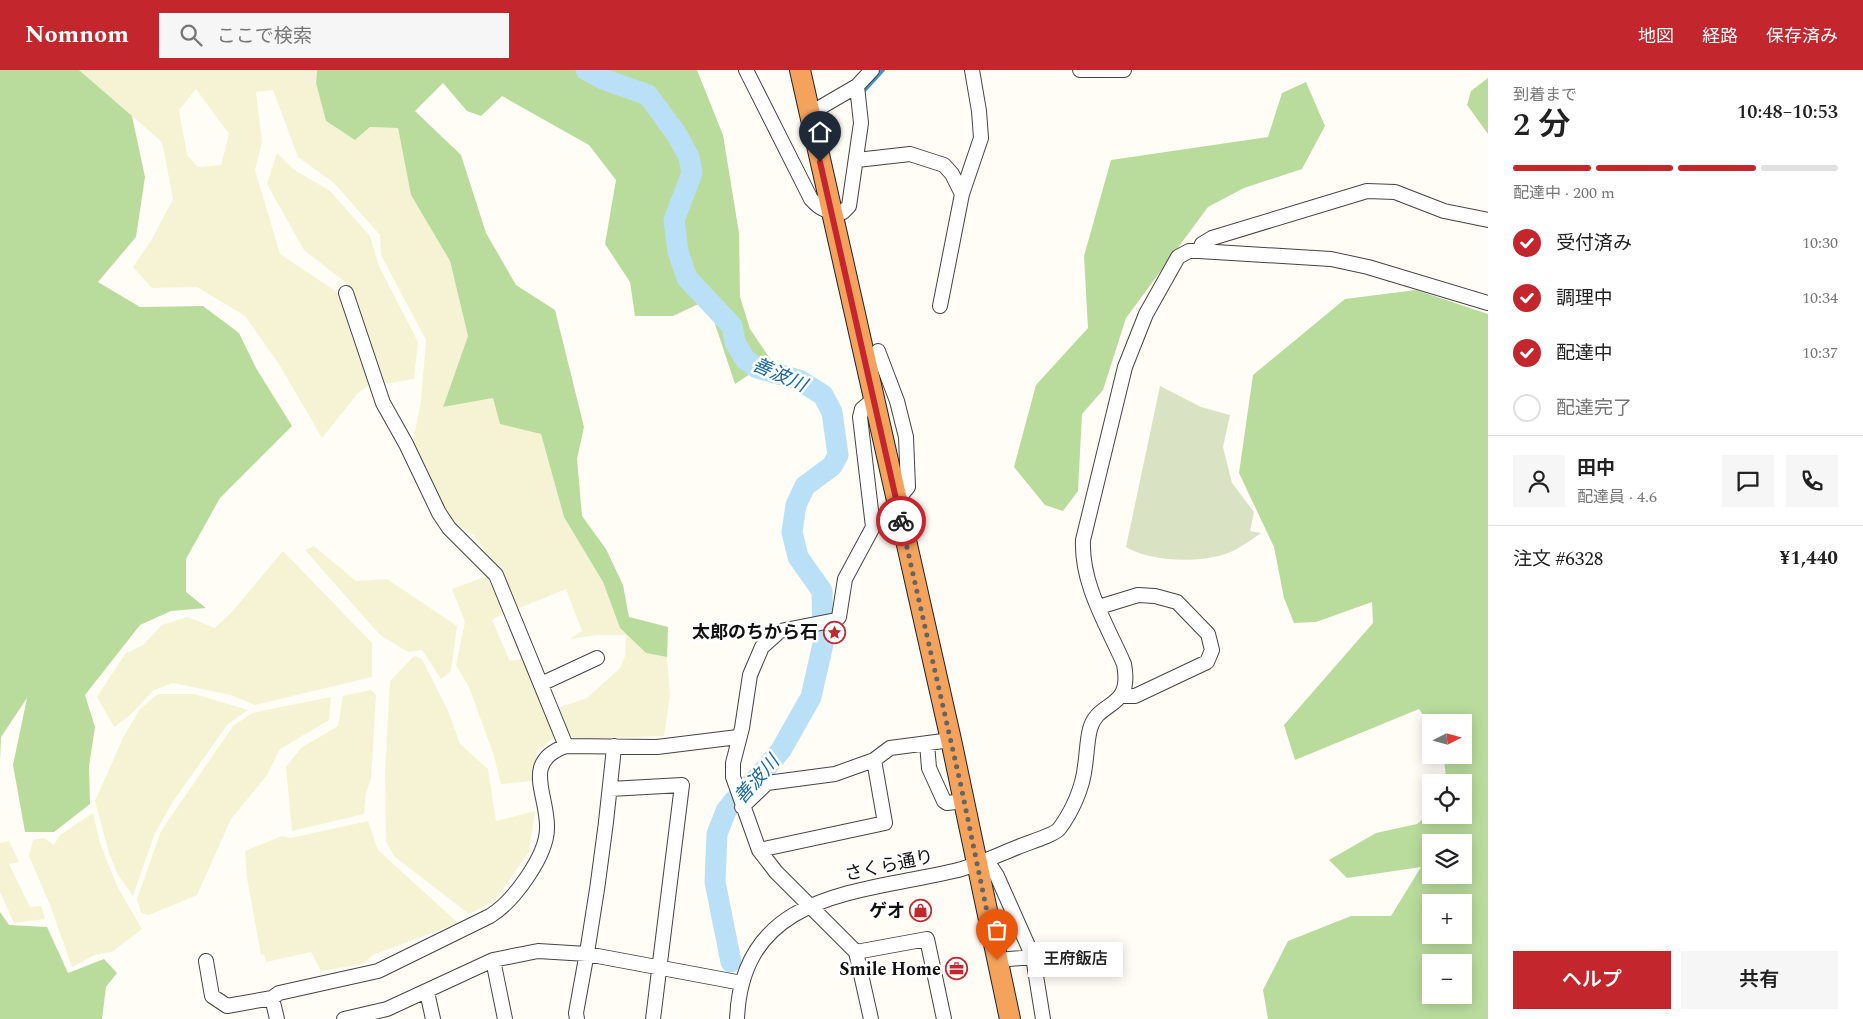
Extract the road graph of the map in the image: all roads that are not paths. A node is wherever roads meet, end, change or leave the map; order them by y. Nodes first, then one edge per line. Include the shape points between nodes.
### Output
1 (746, 70) edge
2 (800, 70) edge
3 (872, 70) edge
4 (975, 70) edge
5 (1080, 70) edge
6 (1124, 70) edge
7 (857, 86) junction
8 (809, 114) junction
9 (857, 160) junction
10 (962, 194) junction
11 (831, 212) junction
12 (1488, 220) edge
13 (1199, 251) junction
14 (346, 293) dead end
15 (1488, 303) edge
16 (940, 306) dead end
17 (878, 351) dead end
18 (873, 400) junction
19 (896, 500) junction
20 (1099, 607) junction
21 (598, 658) dead end
22 (541, 684) junction
23 (1121, 696) junction
24 (738, 737) junction
25 (951, 740) junction
26 (927, 743) junction
27 (566, 746) junction
28 (614, 746) junction
29 (874, 760) junction
30 (610, 789) junction
31 (740, 800) junction
32 (964, 801) junction
33 (759, 850) junction
34 (984, 866) junction
35 (809, 905) junction
36 (856, 952) junction
37 (587, 954) junction
38 (1033, 956) junction
39 (493, 960) junction
40 (997, 960) junction
41 (206, 961) dead end
42 (660, 967) junction
43 (742, 983) junction
44 (427, 992) junction
45 (272, 998) junction
46 (358, 1018) edge
47 (277, 1019) edge
48 (344, 1019) edge
49 (433, 1019) edge
50 (505, 1019) edge
51 (577, 1019) edge
52 (653, 1019) edge
53 (737, 1019) edge
54 (871, 1019) edge
55 (944, 1019) edge
56 (1010, 1019) edge
57 (1043, 1019) edge

1 - 11 street via 811,200 818,208
2 - 8 highway
3 - 7 street
4 - 10 street via 980,138
5 - 6 street
7 - 8 street
7 - 9 street via 861,123
8 - 11 highway
9 - 10 street via 910,154 944,165
9 - 11 street via 849,206 843,212
10 - 16 street
11 - 18 highway
12 - 13 street via 1444,211 1395,192 1367,191 1212,238 1202,244
13 - 15 street via 1331,259
13 - 20 street via 1178,257 1172,266 1146,314 1126,367 1083,540 1086,578
14 - 22 street via 383,403 439,513 449,528 496,575
17 - 19 street via 898,401 906,437 908,488
18 - 19 highway
18 - 24 street via 862,410 860,417 872,532 845,579 839,617 780,631 762,647 750,675
19 - 25 highway
20 - 23 street via 1124,664 1126,678
20 - 23 street via 1138,595 1177,602 1208,634 1212,650 1207,662 1135,696
21 - 22 street
22 - 27 street
23 - 34 street, さくら通り via 1092,722 1082,780 1058,830
24 - 28 street via 657,747
24 - 31 street via 733,763
25 - 26 street
25 - 32 highway
26 - 29 street via 890,748
26 - 32 street via 929,768 944,801
27 - 28 street
27 - 45 street via 553,751 540,764 547,828 545,841 538,860 503,908 378,971 279,993
28 - 30 street
29 - 31 street via 835,774 767,783
29 - 33 street via 885,823
30 - 37 street
30 - 42 street via 682,785
31 - 33 street
32 - 34 highway
33 - 35 street
34 - 35 street, さくら通り via 827,897
34 - 38 street via 997,876
34 - 40 highway
35 - 36 street
35 - 43 street, さくら通り via 789,916 769,934
36 - 54 street
36 - 55 street via 927,939
37 - 39 street via 538,951
37 - 42 street
37 - 51 street
38 - 40 street
38 - 57 street
39 - 44 street
39 - 50 street
40 - 56 highway
41 - 45 street via 212,996 227,1006
42 - 43 street
42 - 52 street
43 - 53 street, さくら通り
44 - 46 street
44 - 49 street
45 - 47 street
46 - 48 street

